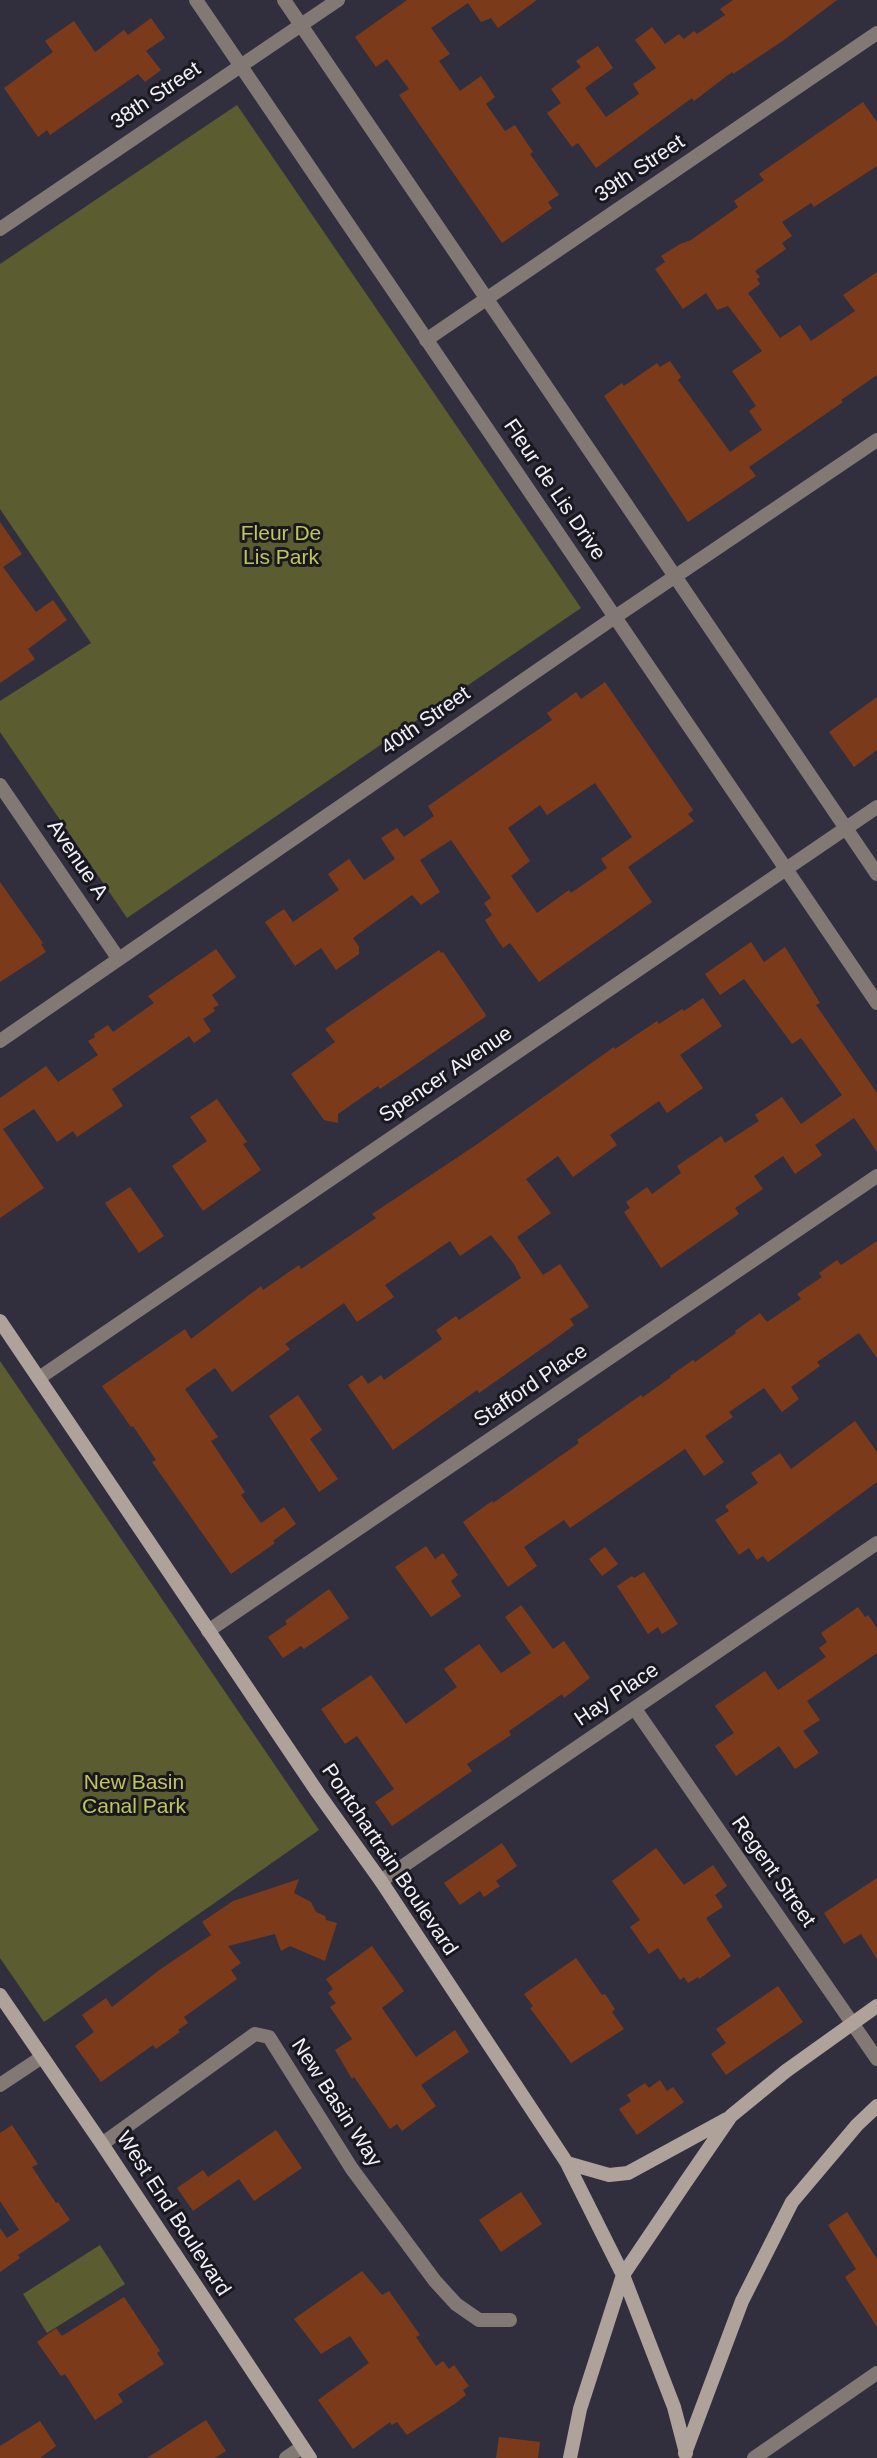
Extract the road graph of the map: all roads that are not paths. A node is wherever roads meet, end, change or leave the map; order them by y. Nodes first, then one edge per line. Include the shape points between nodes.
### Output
1 (196, 0) edge
2 (284, 0) edge
3 (338, 0) edge
4 (301, 25) junction
5 (877, 33) edge
6 (240, 65) junction
7 (0, 229) edge
8 (487, 299) junction
9 (426, 340) junction
10 (877, 440) edge
11 (676, 577) junction
12 (615, 617) junction
13 (0, 785) edge
14 (877, 807) edge
15 (845, 828) junction
16 (786, 869) junction
17 (877, 874) edge
18 (118, 958) junction
19 (877, 1003) edge
20 (0, 1041) edge
21 (877, 1176) edge
22 (0, 1321) edge
23 (39, 1378) junction
24 (877, 1543) edge
25 (208, 1630) junction
26 (635, 1709) junction
27 (382, 1881) junction
28 (0, 1995) edge
29 (877, 2006) edge
30 (852, 2023) junction
31 (42, 2057) junction
32 (877, 2059) edge
33 (0, 2085) edge
34 (877, 2106) edge
35 (731, 2116) junction
36 (102, 2144) junction
37 (567, 2163) junction
38 (623, 2274) junction
39 (510, 2320) dead end
40 (877, 2373) edge
41 (306, 2453) edge
42 (685, 2455) edge
43 (286, 2458) edge
44 (569, 2458) edge
45 (754, 2458) edge

1 - 6 street, Fleur de Lis Drive
2 - 4 street
3 - 4 street, 38th Street
4 - 6 street, 38th Street
4 - 8 street
5 - 8 street, 39th Street
6 - 7 street, 38th Street
6 - 9 street, Fleur de Lis Drive
8 - 9 street, 39th Street
8 - 11 street
9 - 12 street, Fleur de Lis Drive
10 - 11 street, 40th Street
11 - 12 street, 40th Street
11 - 15 street
12 - 16 street, Fleur de Lis Drive
12 - 18 street, 40th Street
13 - 18 street, Avenue A
14 - 15 street, Spencer Avenue
15 - 16 street, Spencer Avenue
15 - 17 street
16 - 19 street, Fleur de Lis Drive
16 - 23 street, Spencer Avenue
18 - 20 street, 40th Street
21 - 25 street, Stafford Place
22 - 23 main road, Pontchartrain Boulevard
23 - 25 main road, Pontchartrain Boulevard
24 - 26 street, Hay Place
25 - 27 main road, Pontchartrain Boulevard
26 - 27 street, Hay Place
26 - 30 street, Regent Street
27 - 37 main road, Pontchartrain Boulevard
28 - 31 main road, West End Boulevard
29 - 30 main road
30 - 32 street, Regent Street
30 - 35 main road
31 - 33 street
31 - 36 main road, West End Boulevard
34 - 42 main road via 792,2202 742,2301
35 - 37 main road via 628,2173 609,2175
35 - 38 main road
36 - 39 street, New Basin Way via 255,2034 269,2037 352,2169 435,2281 479,2320
36 - 41 main road, West End Boulevard
37 - 38 main road, Pontchartrain Boulevard
38 - 42 main road, Pontchartrain Boulevard via 674,2407
38 - 44 main road
40 - 45 street
41 - 43 street

